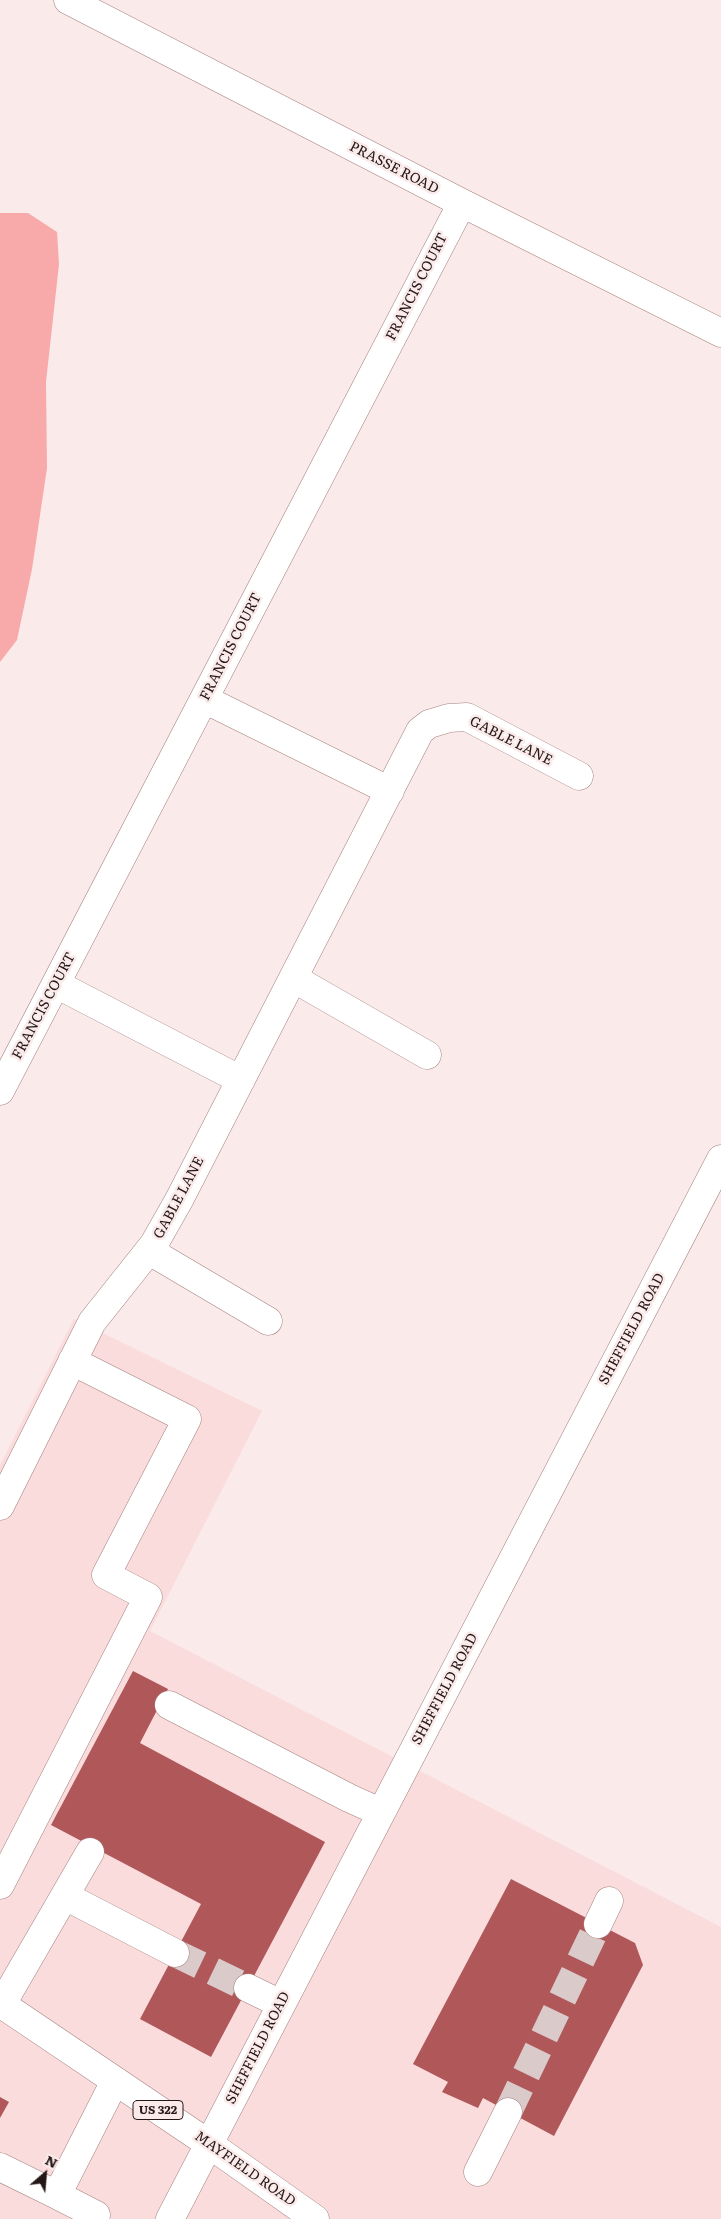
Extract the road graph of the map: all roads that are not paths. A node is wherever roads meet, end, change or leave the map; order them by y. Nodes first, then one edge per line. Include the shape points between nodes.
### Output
1 (68, 0) edge
2 (462, 202) junction
3 (721, 333) edge
4 (204, 698) junction
5 (579, 776) dead end
6 (390, 791) junction
7 (293, 978) junction
8 (56, 984) junction
9 (427, 1055) dead end
10 (241, 1080) junction
11 (0, 1091) edge
12 (721, 1159) edge
13 (154, 1244) junction
14 (268, 1321) dead end
15 (72, 1361) junction
16 (0, 1506) edge
17 (169, 1705) dead end
18 (380, 1812) junction
19 (90, 1852) dead end
20 (4, 1867) edge
21 (65, 1896) junction
22 (175, 1953) tunnel mouth
23 (248, 1988) tunnel mouth
24 (1, 2003) edge
25 (281, 2004) junction
26 (115, 2081) junction
27 (508, 2112) tunnel mouth
28 (209, 2144) junction
29 (0, 2167) edge
30 (478, 2172) dead end
31 (57, 2195) junction
32 (94, 2219) edge
33 (170, 2219) edge
34 (315, 2219) edge

1 - 2 street, PRASSE ROAD
2 - 3 street, PRASSE ROAD
2 - 4 street, FRANCIS COURT
4 - 6 street
4 - 8 street, FRANCIS COURT
5 - 6 street, GABLE LANE via 467,717 449,718 429,724 420,731
6 - 7 street, GABLE LANE
7 - 9 street
7 - 10 street, GABLE LANE
8 - 10 street
8 - 11 street, FRANCIS COURT
10 - 13 street, GABLE LANE
12 - 18 street, SHEFFIELD ROAD
13 - 14 street, GABLE LANE via 158,1256
13 - 15 street via 92,1322
15 - 16 street
15 - 20 street via 187,1418 106,1575 148,1597
17 - 18 street
18 - 25 street, SHEFFIELD ROAD
19 - 21 street
21 - 22 street
21 - 24 street
23 - 25 street
24 - 26 street, MAYFIELD ROAD / US 322
25 - 28 street, SHEFFIELD ROAD
26 - 28 street, MAYFIELD ROAD / US 322
26 - 31 street
27 - 30 street
28 - 33 street, SHEFFIELD ROAD
28 - 34 street, MAYFIELD ROAD / US 322
29 - 31 street
31 - 32 street via 96,2216

